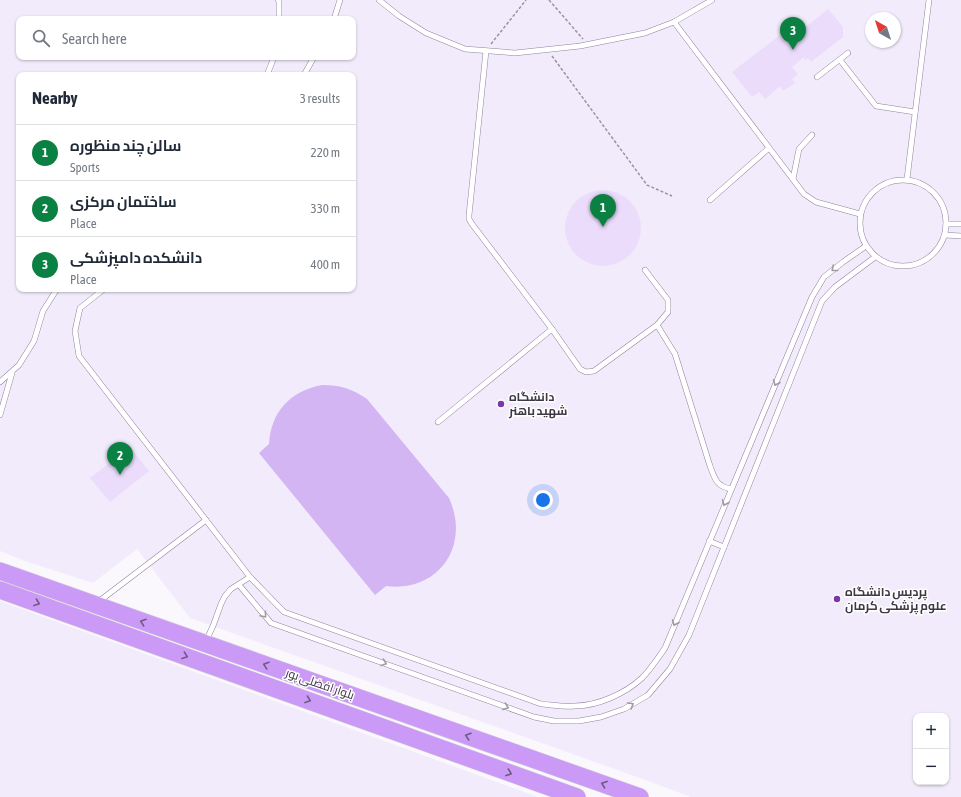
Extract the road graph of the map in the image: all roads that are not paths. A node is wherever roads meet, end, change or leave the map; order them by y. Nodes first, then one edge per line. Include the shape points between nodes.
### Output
1 (278, 0) edge
2 (340, 0) edge
3 (380, 0) edge
4 (712, 0) edge
5 (929, 0) edge
6 (279, 16) edge
7 (335, 16) edge
8 (674, 22) junction
9 (486, 51) junction
10 (848, 53) dead end
11 (273, 60) edge
12 (312, 60) edge
13 (840, 60) junction
14 (268, 72) edge
15 (306, 72) edge
16 (817, 77) dead end
17 (915, 112) junction
18 (812, 135) dead end
19 (769, 148) junction
20 (793, 179) junction
21 (907, 179) junction
22 (710, 200) dead end
23 (860, 214) junction
24 (946, 224) junction
25 (961, 224) edge
26 (945, 235) junction
27 (961, 236) edge
28 (866, 246) junction
29 (875, 257) junction
30 (645, 270) dead end
31 (55, 292) edge
32 (100, 292) edge
33 (657, 325) junction
34 (552, 329) junction
35 (12, 372) junction
36 (0, 383) edge
37 (0, 415) edge
38 (438, 422) dead end
39 (731, 489) junction
40 (206, 520) junction
41 (710, 541) junction
42 (724, 547) junction
43 (0, 571) edge
44 (250, 577) junction
45 (239, 585) junction
46 (0, 590) edge
47 (94, 605) junction
48 (205, 643) junction
49 (577, 797) edge
50 (640, 797) edge

1 - 6 lane
2 - 7 lane
3 - 9 lane via 426,33 465,49
4 - 8 lane
5 - 17 lane
8 - 9 lane via 645,33 588,45 515,53
8 - 19 lane
9 - 34 lane via 469,219
10 - 13 lane
11 - 14 lane
12 - 15 lane
13 - 16 lane
13 - 17 lane via 876,106
17 - 21 lane
18 - 20 lane via 799,149
19 - 20 lane
19 - 22 lane
20 - 23 lane via 804,194 816,202
21 - 23 lane via 891,181 877,188 866,199
21 - 24 lane via 920,182 931,189 945,211
23 - 28 lane via 861,236
24 - 25 lane
24 - 26 lane
26 - 27 lane
26 - 29 lane via 938,248 928,258 916,264 888,264
28 - 29 lane
28 -> 39 lane via 824,277 812,297
29 - 42 lane via 835,287 822,301
30 - 33 lane via 668,300 668,312
31 - 35 lane via 43,311 34,341 19,366
32 - 40 lane via 80,308 75,331 79,356
33 - 34 lane via 594,371 586,372 580,369
33 - 39 lane via 675,354 716,482 724,488
34 - 38 lane
35 - 36 lane
35 - 37 lane
39 -> 41 lane
40 - 44 lane
40 - 47 lane
41 - 42 lane
41 -> 44 lane via 665,648 653,665 642,678 622,692 598,704 576,706 541,704 284,612
45 -> 42 lane via 271,623 534,717 554,721 578,721 624,709 648,695 670,669 689,634
43 - 47 highway, بلوار افضلی پور
44 - 45 lane
45 - 48 lane via 225,596
46 -> 49 highway, بلوار افضلی پور
48 -> 47 highway, بلوار افضلی پور
50 -> 48 highway, بلوار افضلی پور

